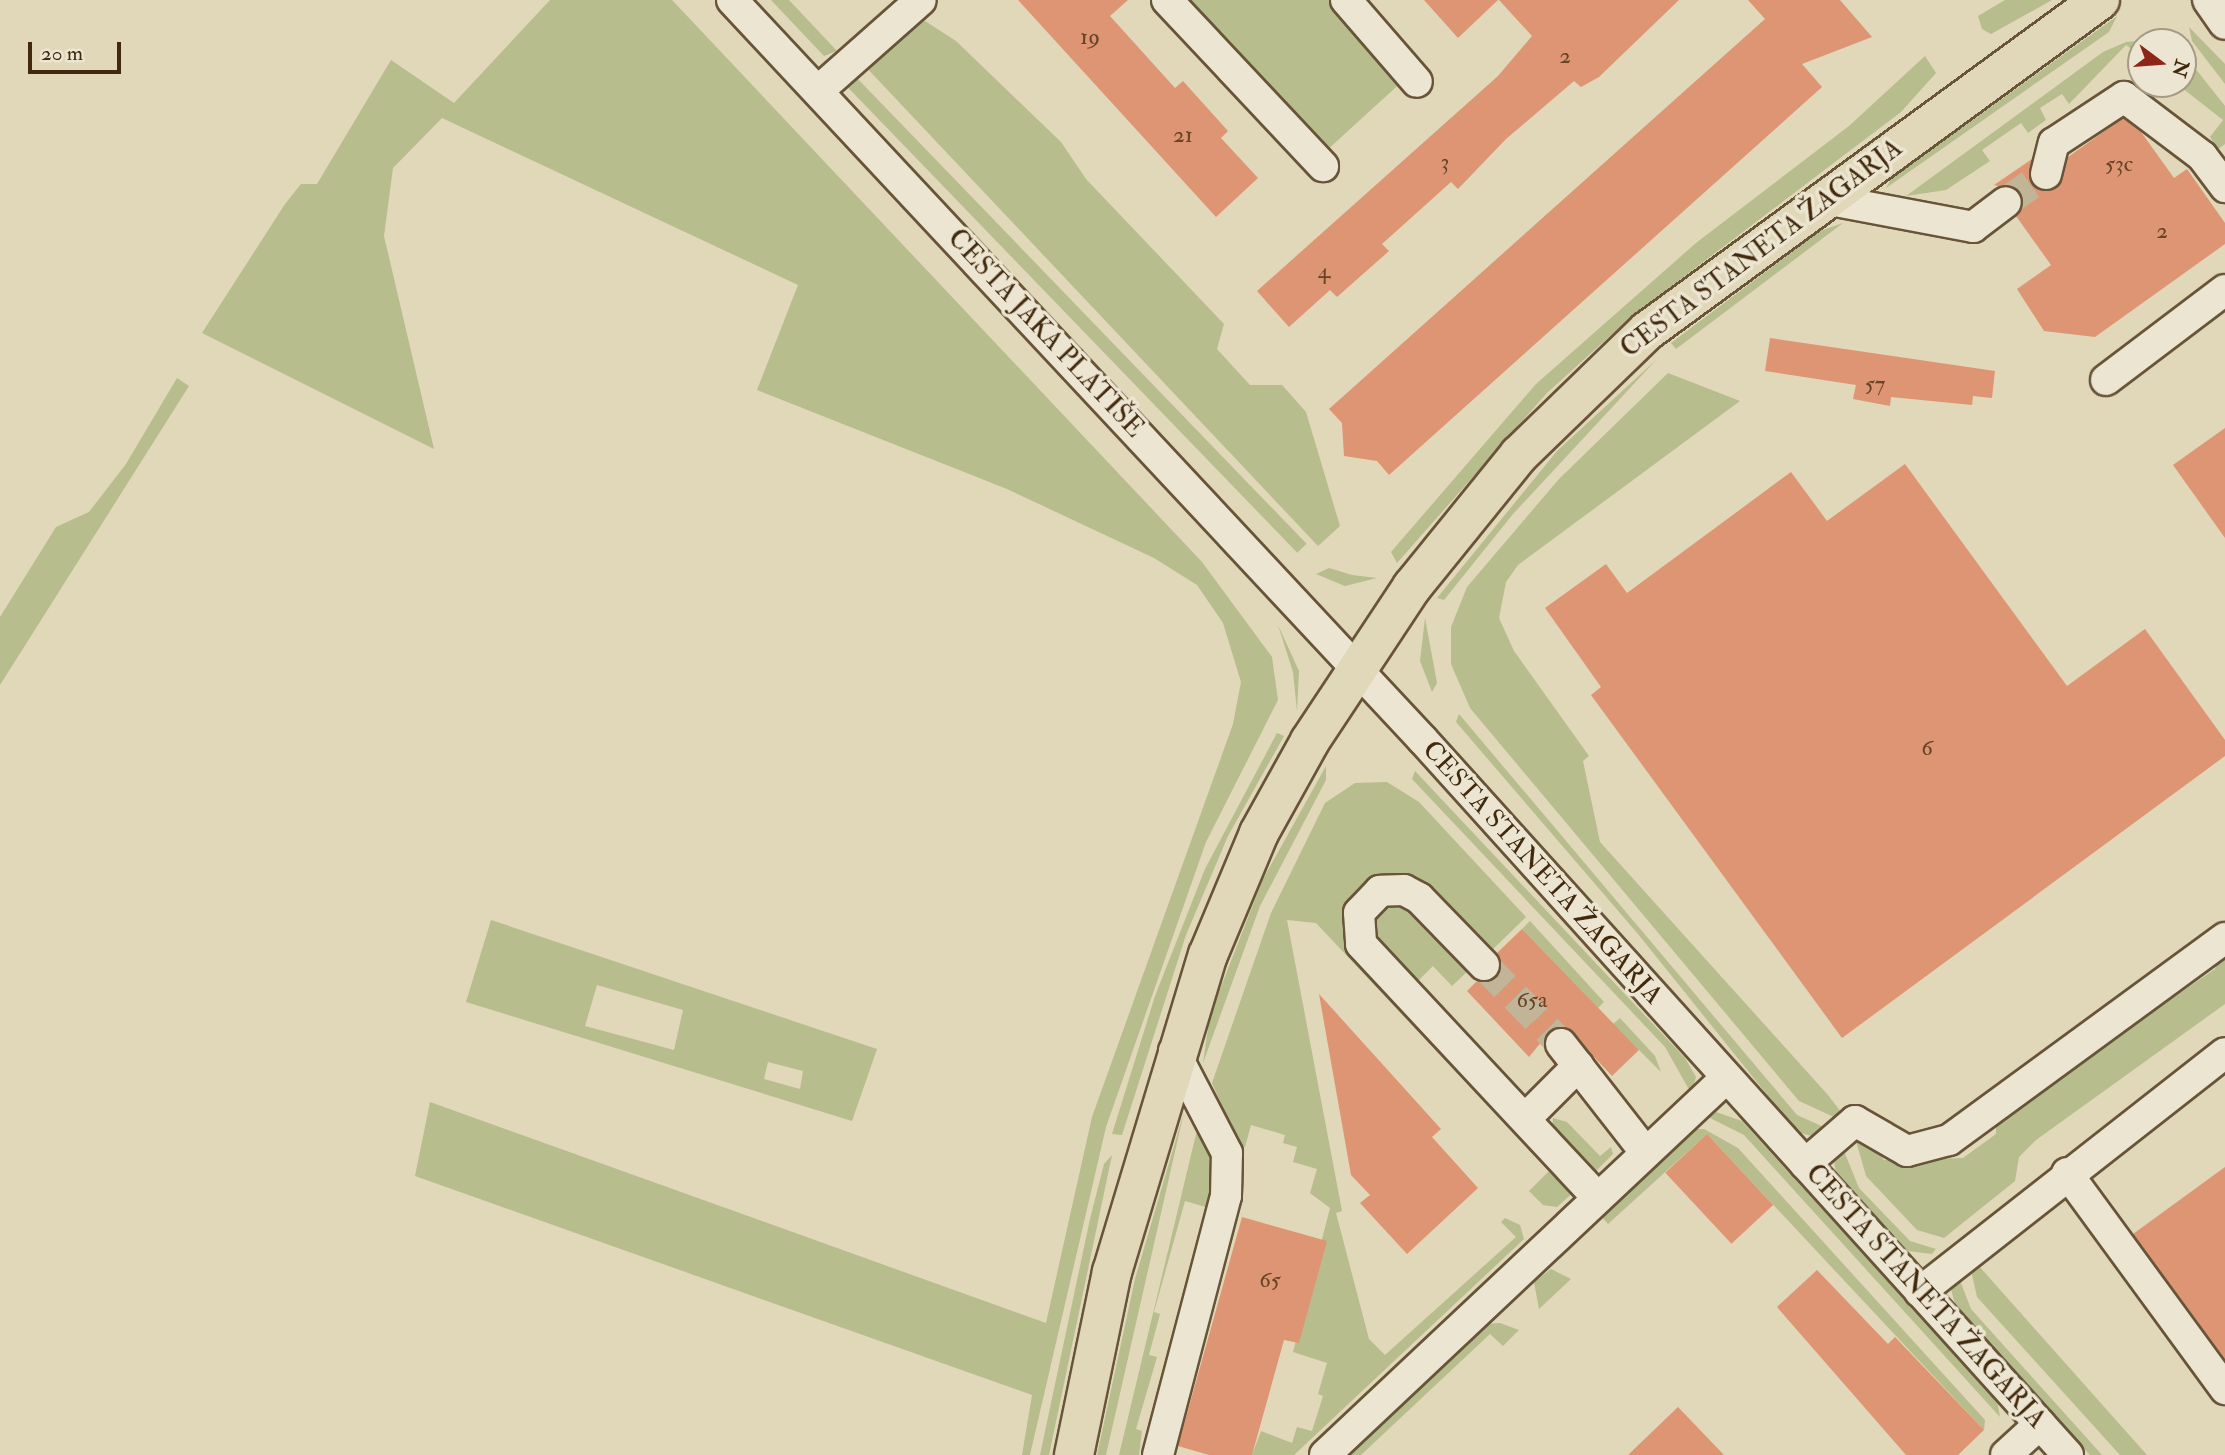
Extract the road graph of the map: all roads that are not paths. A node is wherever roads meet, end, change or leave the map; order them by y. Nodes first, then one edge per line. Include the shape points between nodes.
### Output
1 (732, 0) edge
2 (921, 0) edge
3 (1167, 0) edge
4 (1346, 0) edge
5 (2100, 0) edge
6 (2208, 0) edge
7 (2225, 24) edge
8 (1417, 82) dead end
9 (818, 91) junction
10 (1323, 166) dead end
11 (2046, 174) tunnel mouth
12 (2225, 187) edge
13 (1825, 199) junction
14 (2006, 202) tunnel mouth
15 (2225, 290) edge
16 (2106, 380) dead end
17 (1357, 669) junction
18 (2225, 938) edge
19 (1484, 965) tunnel mouth
20 (1174, 1051) junction
21 (2225, 1053) edge
22 (1725, 1079) junction
23 (1526, 1118) junction
24 (1646, 1153) junction
25 (1805, 1164) junction
26 (2067, 1172) junction
27 (1598, 1198) junction
28 (1920, 1292) junction
29 (2225, 1389) edge
30 (2040, 1424) junction
31 (1074, 1455) edge
32 (1158, 1455) edge
33 (1325, 1455) edge
34 (2006, 1455) edge
35 (2068, 1455) edge

1 - 9 street, CESTA JAKA PLATIŠE
2 - 9 street
3 - 10 street
4 - 8 street
5 - 13 main road, CESTA STANETA ŽAGARJA
6 - 7 street
9 - 17 street, CESTA JAKA PLATIŠE
11 - 12 street via 2054,143 2124,97 2202,156
13 - 14 street via 1973,227
13 - 17 main road, CESTA STANETA ŽAGARJA via 1669,314 1585,387 1519,455 1412,587
15 - 16 street
17 - 20 main road, CESTA STANETA ŽAGARJA via 1259,833
17 - 22 street, CESTA STANETA ŽAGARJA
18 - 25 street via 1950,1140 1907,1151 1855,1121
19 - 23 street via 1419,898 1380,891 1366,900 1357,929 1361,944
20 - 31 main road, CESTA STANETA ŽAGARJA via 1112,1272
20 - 32 street via 1227,1153 1226,1196
21 - 26 street
22 - 24 street
22 - 25 street, CESTA STANETA ŽAGARJA
23 - 24 street via 1570,1055
23 - 27 street
24 - 27 street
25 - 28 street, CESTA STANETA ŽAGARJA
26 - 28 street
26 - 29 street
27 - 33 street
28 - 30 street, CESTA STANETA ŽAGARJA
30 - 34 street
30 - 35 street, CESTA STANETA ŽAGARJA

